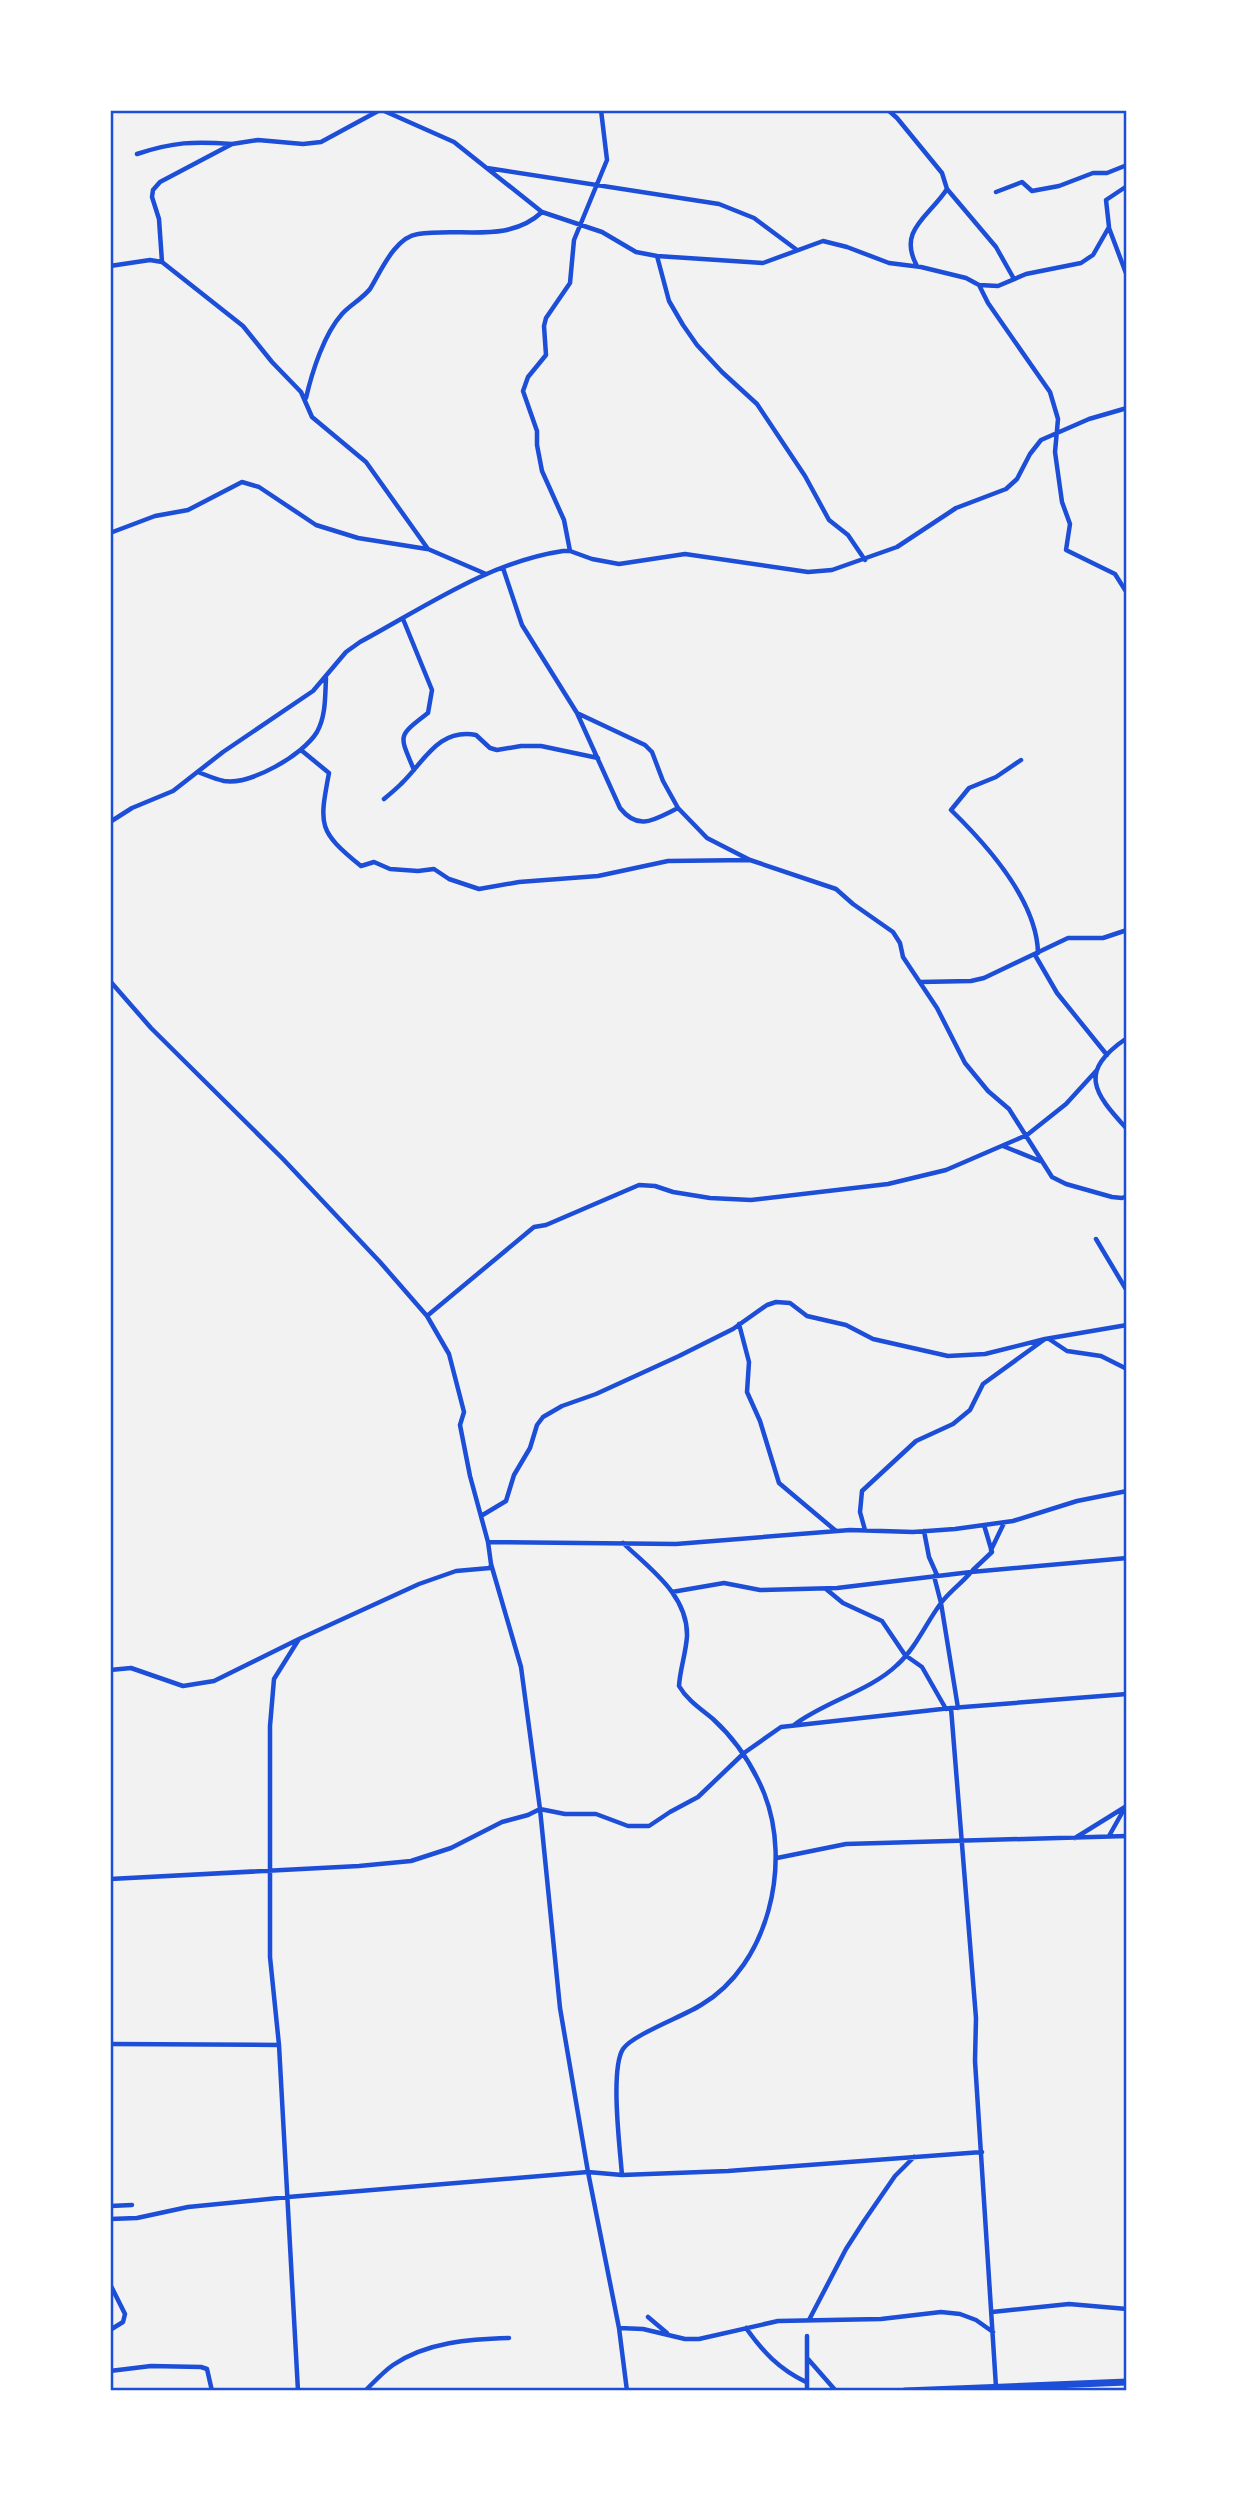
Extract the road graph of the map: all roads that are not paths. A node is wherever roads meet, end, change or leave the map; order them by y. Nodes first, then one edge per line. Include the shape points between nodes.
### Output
1 (381, 110) edge
2 (601, 110) edge
3 (888, 110) edge
4 (232, 144) junction
5 (137, 154) dead end
6 (1127, 165) edge
7 (486, 168) junction
8 (597, 184) junction
9 (1127, 186) edge
10 (947, 189) junction
11 (996, 192) dead end
12 (542, 212) junction
13 (580, 224) junction
14 (1109, 227) junction
15 (797, 250) junction
16 (657, 256) junction
17 (162, 262) junction
18 (111, 264) edge
19 (918, 266) junction
20 (1127, 276) edge
21 (1014, 279) junction
22 (979, 285) junction
23 (306, 398) junction
24 (1127, 408) edge
25 (1056, 432) junction
26 (110, 533) edge
27 (428, 549) junction
28 (570, 551) junction
29 (864, 560) junction
30 (502, 568) junction
31 (486, 574) junction
32 (1127, 593) edge
33 (403, 619) junction
34 (326, 677) junction
35 (577, 713) junction
36 (302, 750) junction
37 (598, 758) junction
38 (1021, 760) dead end
39 (414, 770) junction
40 (197, 772) junction
41 (384, 799) dead end
42 (678, 808) junction
43 (110, 822) edge
44 (750, 860) junction
45 (1127, 930) edge
46 (1037, 954) junction
47 (110, 981) edge
48 (919, 982) junction
49 (110, 992) edge
50 (120, 993) junction
51 (1127, 1038) edge
52 (1107, 1055) junction
53 (1097, 1070) junction
54 (1127, 1129) edge
55 (1027, 1135) junction
56 (1002, 1146) junction
57 (1041, 1161) junction
58 (1127, 1196) edge
59 (1096, 1239) dead end
60 (1127, 1291) edge
61 (427, 1316) junction
62 (739, 1324) junction
63 (1127, 1325) edge
64 (1047, 1339) junction
65 (1125, 1368) dead end
66 (1127, 1491) edge
67 (481, 1516) junction
68 (1005, 1522) junction
69 (984, 1525) junction
70 (864, 1530) junction
71 (836, 1531) junction
72 (924, 1531) junction
73 (488, 1542) junction
74 (623, 1543) junction
75 (991, 1550) junction
76 (1127, 1558) edge
77 (491, 1564) junction
78 (971, 1572) junction
79 (935, 1575) junction
80 (825, 1588) junction
81 (672, 1592) junction
82 (941, 1603) junction
83 (299, 1639) junction
84 (905, 1655) junction
85 (110, 1670) edge
86 (1127, 1694) edge
87 (958, 1708) junction
88 (949, 1709) junction
89 (793, 1726) junction
90 (744, 1753) junction
91 (1126, 1805) edge
92 (540, 1809) junction
93 (1127, 1836) edge
94 (1109, 1837) junction
95 (1074, 1838) junction
96 (964, 1841) junction
97 (777, 1858) junction
98 (271, 1871) junction
99 (110, 1879) edge
100 (110, 2043) edge
101 (279, 2045) junction
102 (982, 2152) junction
103 (915, 2155) junction
104 (588, 2172) junction
105 (622, 2175) junction
106 (288, 2197) junction
107 (110, 2206) edge
108 (132, 2206) dead end
109 (110, 2219) edge
110 (110, 2284) edge
111 (1127, 2309) edge
112 (992, 2312) junction
113 (648, 2317) dead end
114 (809, 2320) junction
115 (619, 2328) junction
116 (746, 2328) junction
117 (110, 2330) edge
118 (993, 2332) junction
119 (668, 2333) junction
120 (807, 2336) dead end
121 (509, 2337) dead end
122 (807, 2359) junction
123 (110, 2371) edge
124 (806, 2382) junction
125 (1127, 2382) edge
126 (1082, 2384) junction
127 (996, 2387) junction
128 (1023, 2388) edge
129 (212, 2391) edge
130 (298, 2391) edge
131 (365, 2391) edge
132 (627, 2391) edge
133 (807, 2391) edge
134 (836, 2391) edge
135 (905, 2391) edge
136 (1088, 2391) edge

1 - 4 street via 321,142
1 - 7 street via 454,142
2 - 8 street via 608,153
3 - 10 street via 942,173
4 - 5 street via 190,141
4 - 17 street via 153,190
6 - 11 street via 1044,190 1032,191 1022,182
7 - 8 street
7 - 12 street
8 - 13 street
8 - 15 street via 719,204 754,218
9 - 14 street via 1106,200
10 - 19 street via 916,226 909,243
10 - 21 street via 996,247
12 - 13 street
12 - 23 street via 515,229 409,237 365,294 338,320 312,370
13 - 16 street via 636,252
13 - 28 street via 572,249 570,283 544,326 546,355 523,391 537,431 542,471 567,529
14 - 20 street
14 - 21 street via 1093,255 1081,262
15 - 16 street via 763,263
15 - 19 street via 823,241 888,263
16 - 29 street via 669,301 683,325 722,372 757,404 829,520 848,536
17 - 18 street
17 - 23 street via 243,326
19 - 22 street
21 - 22 street via 998,286
22 - 25 street via 1050,392 1058,419
23 - 27 street via 312,417 366,462
24 - 25 street
25 - 29 street via 1041,440 1006,489 956,508 908,542
25 - 32 street via 1062,502 1070,524 1066,550 1115,574
26 - 27 street via 187,510 242,482 259,486 317,525 358,538
27 - 31 street
28 - 29 street via 619,564 685,554 817,572
28 - 30 street via 541,554
30 - 31 street
30 - 35 street via 522,625
31 - 33 street
33 - 34 street via 346,652
33 - 39 street via 432,690 428,713 405,731 402,741
34 - 36 street via 323,715
34 - 40 street via 313,691
35 - 37 street
35 - 42 street via 645,745
36 - 40 street via 248,779 226,781
36 - 44 street via 329,773 323,825 360,866 374,862 390,869 433,869 479,890 598,876 668,860
37 - 39 street via 541,746 497,750 469,733 437,743
37 - 42 street via 620,807 634,821 652,821
38 - 46 street via 969,788 951,810 990,851 1026,905 1038,937
39 - 41 street
40 - 43 street via 173,791
42 - 44 street via 707,838
44 - 48 street via 836,889 892,932
45 - 46 street via 1102,938 1068,938
46 - 48 street via 984,978
46 - 52 street via 1057,993
47 - 50 street
48 - 55 street via 965,1063
49 - 50 street
50 - 61 street via 283,1159
51 - 52 street
52 - 53 street
53 - 54 street via 1095,1089
53 - 55 street via 1066,1104
55 - 56 street
55 - 57 street
56 - 57 street
56 - 61 street via 946,1170 888,1184 751,1200 639,1185 534,1227
57 - 58 street via 1052,1177 1066,1184 1112,1197
59 - 60 street
61 - 67 street via 449,1354 460,1390 464,1412 460,1425
62 - 64 street via 759,1308 776,1302 790,1303 807,1316 846,1325 880,1341 948,1356 985,1354
62 - 67 street via 543,1417 506,1501
62 - 71 street via 749,1362 747,1392 779,1483
63 - 64 street
64 - 65 street via 1068,1351 1101,1356
64 - 70 street via 984,1384 970,1410 953,1424 916,1441 868,1484 860,1498
66 - 68 street
67 - 73 street
68 - 69 street
68 - 75 street
69 - 72 street
69 - 75 street
70 - 71 street
70 - 72 street
71 - 74 street via 676,1544
72 - 79 street
73 - 74 street
73 - 77 street
74 - 81 street
75 - 78 street
76 - 78 street
77 - 83 street via 490,1568 456,1572 419,1584
77 - 92 street via 521,1667
78 - 79 street
78 - 82 street
79 - 80 street
79 - 82 street
80 - 81 street via 760,1590 724,1583
80 - 84 street via 843,1603 883,1621
81 - 90 street via 682,1606 687,1635 679,1686
82 - 84 street
82 - 87 street
83 - 85 street via 197,1685 183,1686 131,1668
83 - 98 street via 274,1679
84 - 88 street via 922,1668
84 - 89 street via 884,1675
86 - 87 street
87 - 88 street
88 - 89 street
88 - 96 street
89 - 90 street via 770,1733
90 - 92 street via 698,1797 649,1826 628,1826 596,1814
90 - 97 street via 768,1805
91 - 94 street
91 - 95 street
92 - 98 street via 411,1861
92 - 104 street via 560,2008
93 - 94 street
94 - 95 street
95 - 96 street
96 - 97 street via 846,1844
96 - 102 street
97 - 105 street via 766,1917 736,1976 704,2004 622,2051 617,2076
98 - 99 street
98 - 101 street via 270,1957
100 - 101 street
101 - 106 street
102 - 103 street
102 - 112 street
103 - 105 street
103 - 114 street via 858,2231
104 - 105 street
104 - 106 street
104 - 115 street
106 - 109 street
106 - 130 street
107 - 108 street
110 - 117 street via 125,2314 123,2322
111 - 112 street via 1053,2305
112 - 118 street
113 - 119 street
114 - 116 street
114 - 118 street via 941,2312 976,2320
115 - 119 street
115 - 132 street
116 - 119 street via 699,2339
116 - 124 street via 764,2354
118 - 127 street
120 - 122 street
121 - 131 street via 433,2347 393,2365
122 - 124 street
122 - 134 street
123 - 129 street via 201,2367 210,2374
124 - 133 street
125 - 126 highway
126 - 128 highway
126 - 136 street
127 - 128 highway
127 - 135 highway

